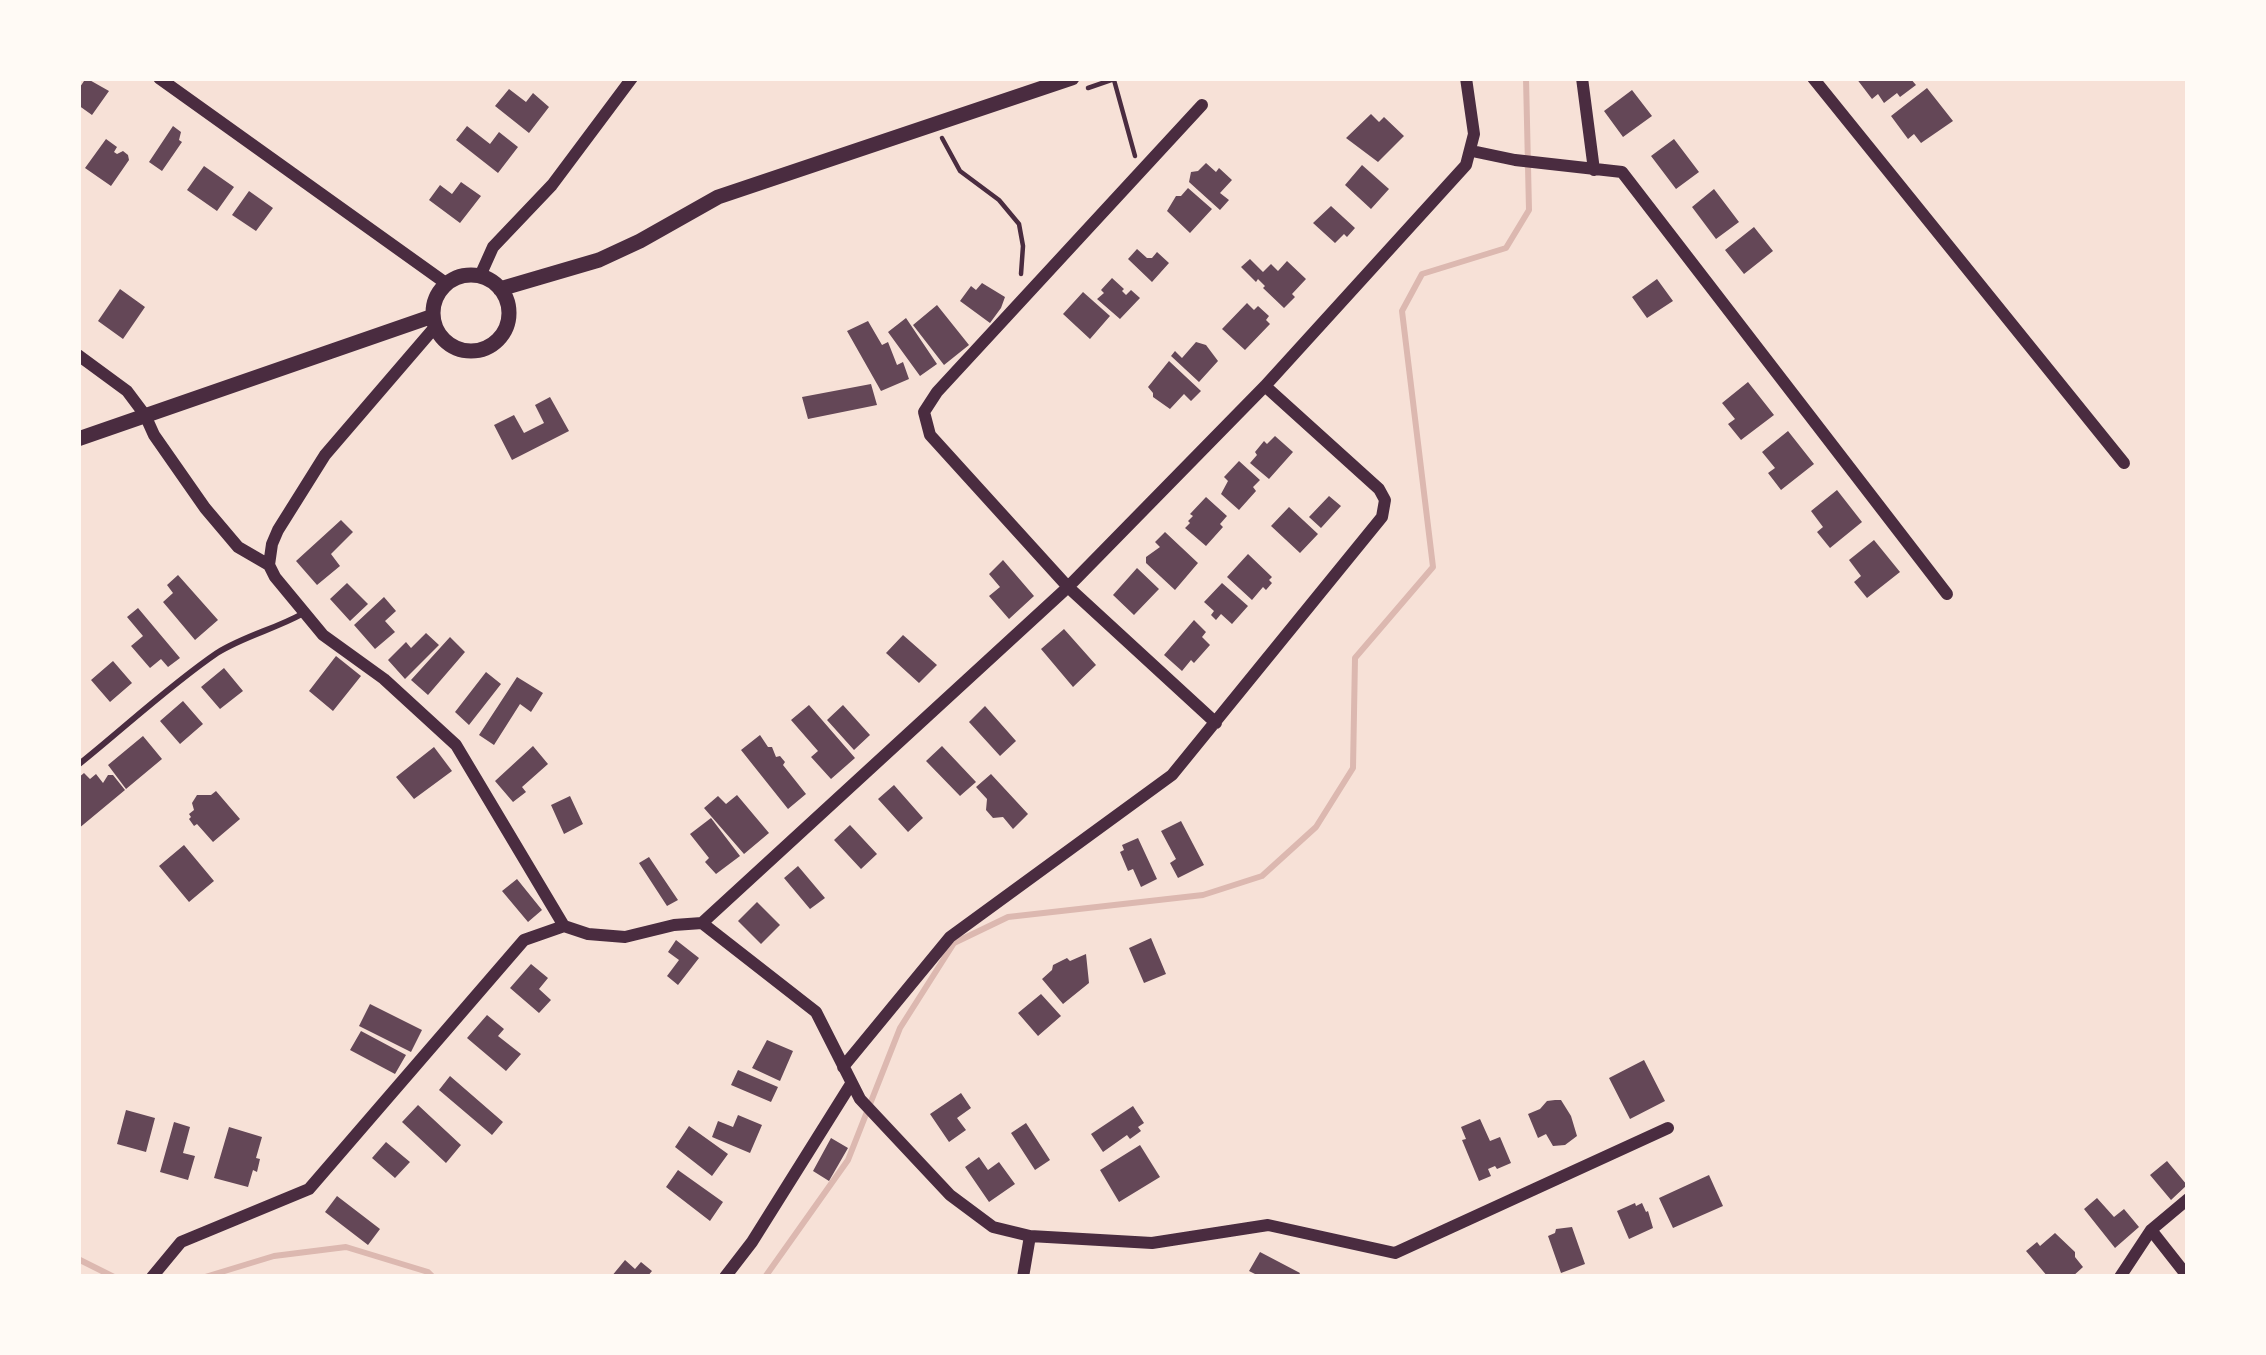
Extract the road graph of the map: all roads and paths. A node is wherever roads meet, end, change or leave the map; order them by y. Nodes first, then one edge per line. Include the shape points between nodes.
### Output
1 (159, 78) edge
2 (632, 78) edge
3 (1072, 78) edge
4 (1114, 78) edge
5 (1466, 78) edge
6 (1582, 78) edge
7 (1813, 78) edge
8 (1202, 105) dead end
9 (942, 138) dead end
10 (1472, 151) junction
11 (1594, 170) junction
12 (1140, 173) junction
13 (481, 276) junction
14 (447, 284) junction
15 (500, 289) junction
16 (1018, 304) junction
17 (434, 321) junction
18 (78, 355) edge
19 (1265, 386) junction
20 (145, 415) junction
21 (78, 439) edge
22 (2124, 463) dead end
23 (269, 565) junction
24 (1068, 587) junction
25 (1947, 594) dead end
26 (304, 612) junction
27 (1216, 723) junction
28 (78, 765) edge
29 (702, 922) junction
30 (564, 926) junction
31 (843, 1067) junction
32 (851, 1084) junction
33 (1668, 1128) dead end
34 (2188, 1199) edge
35 (2151, 1230) junction
36 (1030, 1236) junction
37 (152, 1277) edge
38 (725, 1277) edge
39 (1023, 1277) edge
40 (2120, 1277) edge
41 (2188, 1277) edge

1 - 14 street
2 - 13 street via 493,247
3 - 15 street via 718,197 599,260
4 - 12 path
5 - 10 street
6 - 11 street
7 - 22 street
8 - 12 street
9 - 16 path via 960,171 1019,224
10 - 11 street
10 - 19 street
11 - 25 street via 1622,172
12 - 16 street
13 - 14 street
13 - 15 street
14 - 17 street
15 - 17 street via 506,327 482,350 449,345
16 - 24 street via 924,412 930,435
17 - 20 street
17 - 23 street via 326,454 278,530
18 - 20 street
19 - 24 street
19 - 27 street via 1385,500 1373,530
20 - 21 street
20 - 23 street via 238,548
23 - 26 street
24 - 27 street
24 - 29 street
26 - 28 lane via 216,655
26 - 30 street via 456,745
27 - 31 street via 1172,776 950,938
29 - 30 street via 625,937
29 - 31 street via 816,1012
30 - 37 street via 524,940 309,1189 181,1242
31 - 32 street
32 - 36 street via 950,1195 993,1227
32 - 38 street
33 - 36 street via 1396,1253 1268,1225 1152,1243
34 - 35 street
35 - 40 street
35 - 41 street
36 - 39 street

